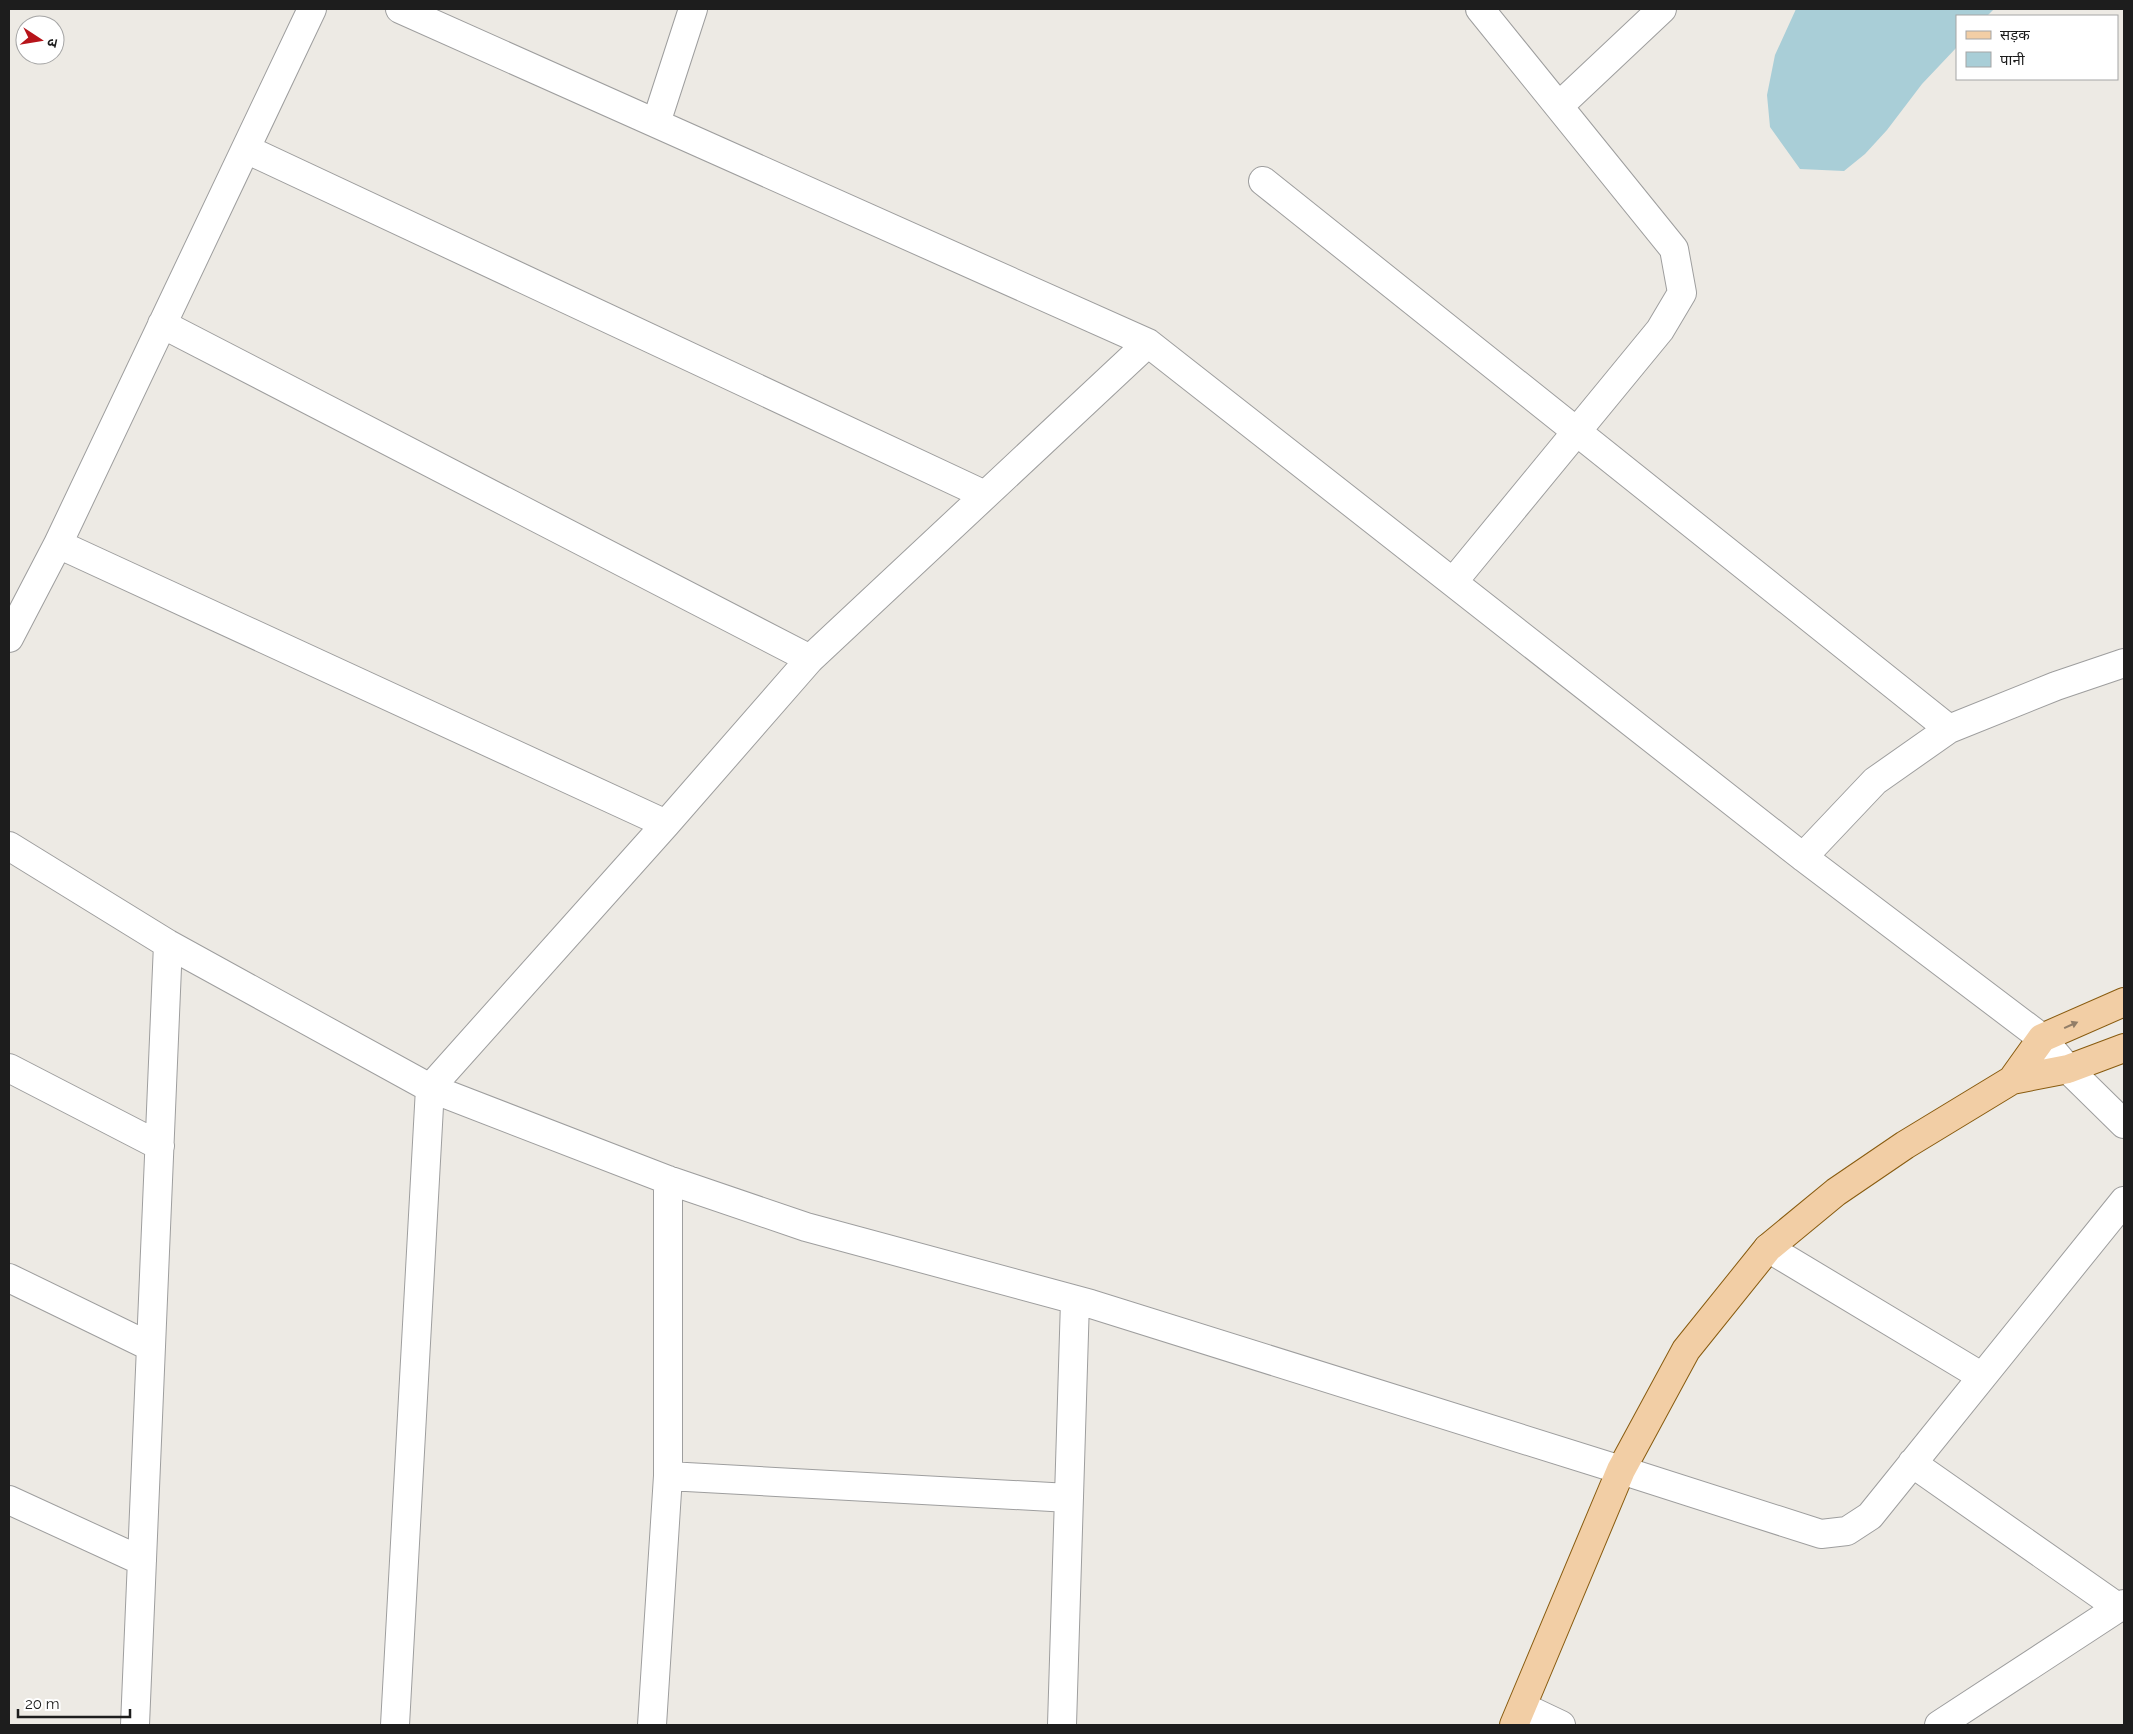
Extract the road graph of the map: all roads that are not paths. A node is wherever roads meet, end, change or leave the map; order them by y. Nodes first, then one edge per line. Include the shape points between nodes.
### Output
1 (312, 9) edge
2 (400, 9) edge
3 (693, 9) edge
4 (1480, 9) edge
5 (1662, 9) edge
6 (1559, 106) junction
7 (656, 123) junction
8 (246, 149) junction
9 (1263, 181) dead end
10 (162, 324) junction
11 (1148, 343) junction
12 (1578, 430) junction
13 (985, 495) junction
14 (58, 544) junction
15 (1452, 582) junction
16 (9, 638) edge
17 (810, 659) junction
18 (2124, 663) edge
19 (1949, 729) junction
20 (666, 824) junction
21 (9, 846) edge
22 (1803, 857) junction
23 (168, 944) junction
24 (2124, 1002) edge
25 (2042, 1038) junction
26 (2124, 1048) edge
27 (9, 1068) edge
28 (2068, 1069) junction
29 (2012, 1080) junction
30 (430, 1088) junction
31 (2124, 1124) edge
32 (160, 1146) junction
33 (668, 1180) junction
34 (2124, 1201) edge
35 (1768, 1248) junction
36 (9, 1278) edge
37 (1075, 1301) junction
38 (151, 1347) junction
39 (1981, 1376) junction
40 (1912, 1463) junction
41 (1621, 1470) junction
42 (668, 1476) junction
43 (1069, 1498) junction
44 (9, 1500) edge
45 (142, 1561) junction
46 (2122, 1606) edge
47 (1519, 1716) edge
48 (135, 1725) edge
49 (395, 1725) edge
50 (652, 1725) edge
51 (1062, 1725) edge
52 (1561, 1725) edge
53 (1939, 1725) edge

1 - 8 street
2 - 7 street
3 - 7 street
4 - 6 street
5 - 6 street
6 - 12 street via 1674,249 1682,293 1660,330
7 - 11 street
8 - 10 street
8 - 13 street
9 - 12 street
10 - 14 street
10 - 17 street
11 - 13 street
11 - 15 street
12 - 15 street
12 - 19 street
13 - 17 street
14 - 16 street
14 - 20 street
15 - 22 street
17 - 20 street
18 - 19 street
19 - 22 street via 1875,781
20 - 30 street
21 - 23 street
22 - 25 street
23 - 30 street
23 - 32 street
25 -> 24 main road
25 - 28 street
25 - 29 main road
26 - 28 main road
27 - 32 street
28 - 29 main road
28 - 31 street
29 - 35 main road via 1905,1145 1836,1192
30 - 33 street
30 - 49 street
32 - 38 street
33 - 37 street via 806,1227
33 - 42 street
34 - 39 street
35 - 39 street
35 - 41 main road via 1686,1350
36 - 38 street
37 - 41 street
37 - 43 street
38 - 45 street
39 - 40 street
40 - 41 street via 1870,1516 1847,1531 1821,1534
40 - 46 street
41 - 47 main road
42 - 43 street
42 - 50 street
43 - 51 street
44 - 45 street
45 - 48 street
46 - 53 street
47 - 52 street

